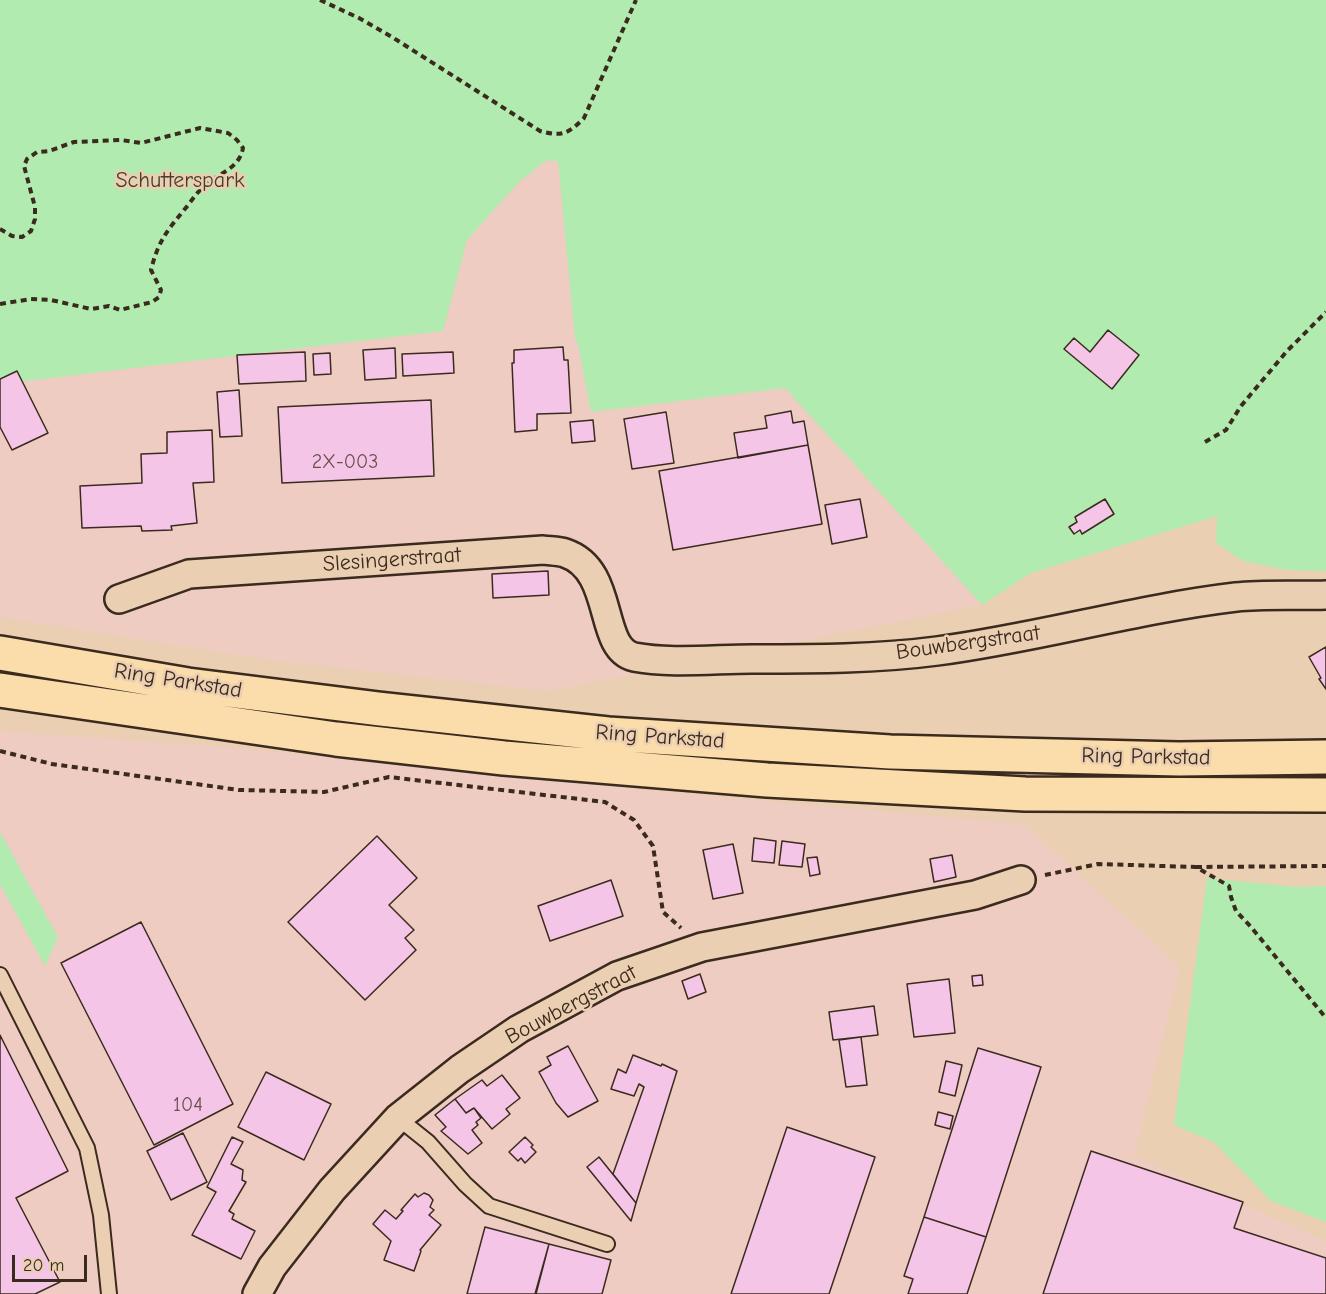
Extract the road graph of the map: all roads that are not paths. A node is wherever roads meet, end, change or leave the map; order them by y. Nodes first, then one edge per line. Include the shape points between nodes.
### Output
1 (1326, 595) edge
2 (119, 599) dead end
3 (614, 639) joint
4 (0, 653) edge
5 (0, 690) edge
6 (1326, 757) edge
7 (1326, 795) edge
8 (1021, 880) road end
9 (0, 975) edge
10 (398, 1118) junction
11 (607, 1244) dead end
12 (109, 1294) edge
13 (257, 1294) edge

1 - 3 street, Bouwbergstraat via 1237,597 936,651 820,659 633,656 621,650
2 - 3 street, Slesingerstraat via 189,574 543,550 565,553 590,570
4 - 6 highway, Ring Parkstad via 222,689 608,734 890,752 1179,759
5 - 7 highway, Ring Parkstad via 347,740 744,778 1025,794
8 - 10 street, Bouwbergstraat via 975,895 702,947 617,976 519,1029
9 - 12 lane via 87,1148 101,1215
10 - 11 lane via 428,1142 489,1206
10 - 13 street, Bouwbergstraat via 332,1190 272,1267

